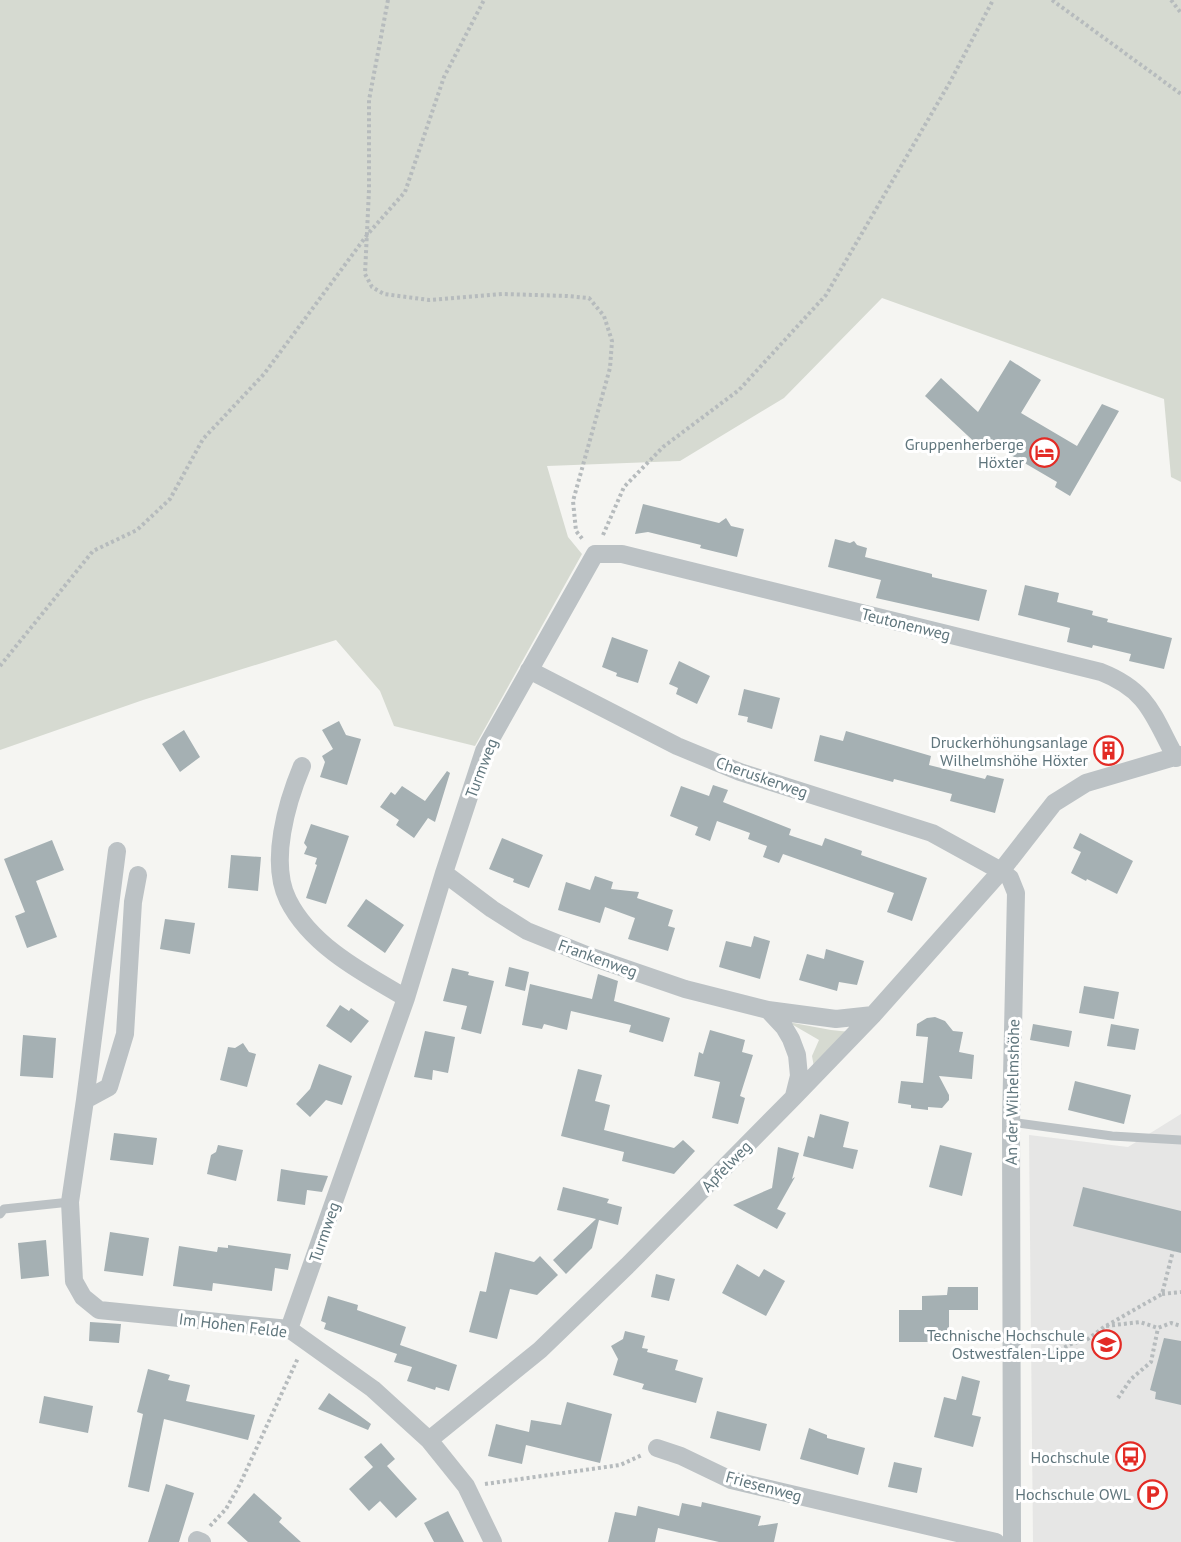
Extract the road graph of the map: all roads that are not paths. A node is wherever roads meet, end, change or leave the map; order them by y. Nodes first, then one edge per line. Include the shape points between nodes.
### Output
1 (595, 554) joint
2 (529, 670) junction
3 (1178, 756) edge
4 (302, 766) dead end
5 (117, 851) dead end
6 (1001, 871) junction
7 (444, 873) junction
8 (138, 875) dead end
9 (406, 998) junction
10 (768, 1010) junction
11 (873, 1015) junction
12 (794, 1097) junction
13 (85, 1100) junction
14 (1011, 1122) junction
15 (1181, 1140) edge
16 (70, 1202) junction
17 (0, 1214) edge
18 (289, 1329) junction
19 (429, 1440) junction
20 (657, 1448) road end
21 (493, 1542) edge
22 (996, 1542) edge
23 (1012, 1542) edge

1 - 2 street, Turmweg
1 - 3 street, Teutonenweg via 622,554 1101,672 1134,688
2 - 6 street, Cheruskerweg via 677,746 740,771 932,833
2 - 7 street, Turmweg via 484,751
3 - 6 street via 1086,783 1054,803
4 - 9 street via 287,807 281,842 281,871 288,899 310,931 346,962
5 - 13 street, Im Hohen Felde
6 - 11 street, Apfelweg
6 - 14 street, An der Wilhelmshöhe via 1010,878 1016,893
7 - 9 street, Turmweg
7 - 10 street, Frankenweg via 527,931 685,989
8 - 13 street via 125,1034 109,1087
9 - 18 street, Turmweg
10 - 11 street, Frankenweg via 836,1019
10 - 12 street via 784,1027 797,1055 799,1076
11 - 12 street, Apfelweg
12 - 19 street, Apfelweg via 540,1350
13 - 16 street, Im Hohen Felde
14 - 15 lane via 1112,1136
14 - 23 street, An der Wilhelmshöhe
16 - 17 lane via 4,1209
16 - 18 street, Im Hohen Felde via 74,1281 83,1297 99,1310
18 - 19 street, Im Hohen Felde via 373,1389
19 - 21 street, Im Hohen Felde via 466,1486
20 - 22 street, Friesenweg via 731,1480

